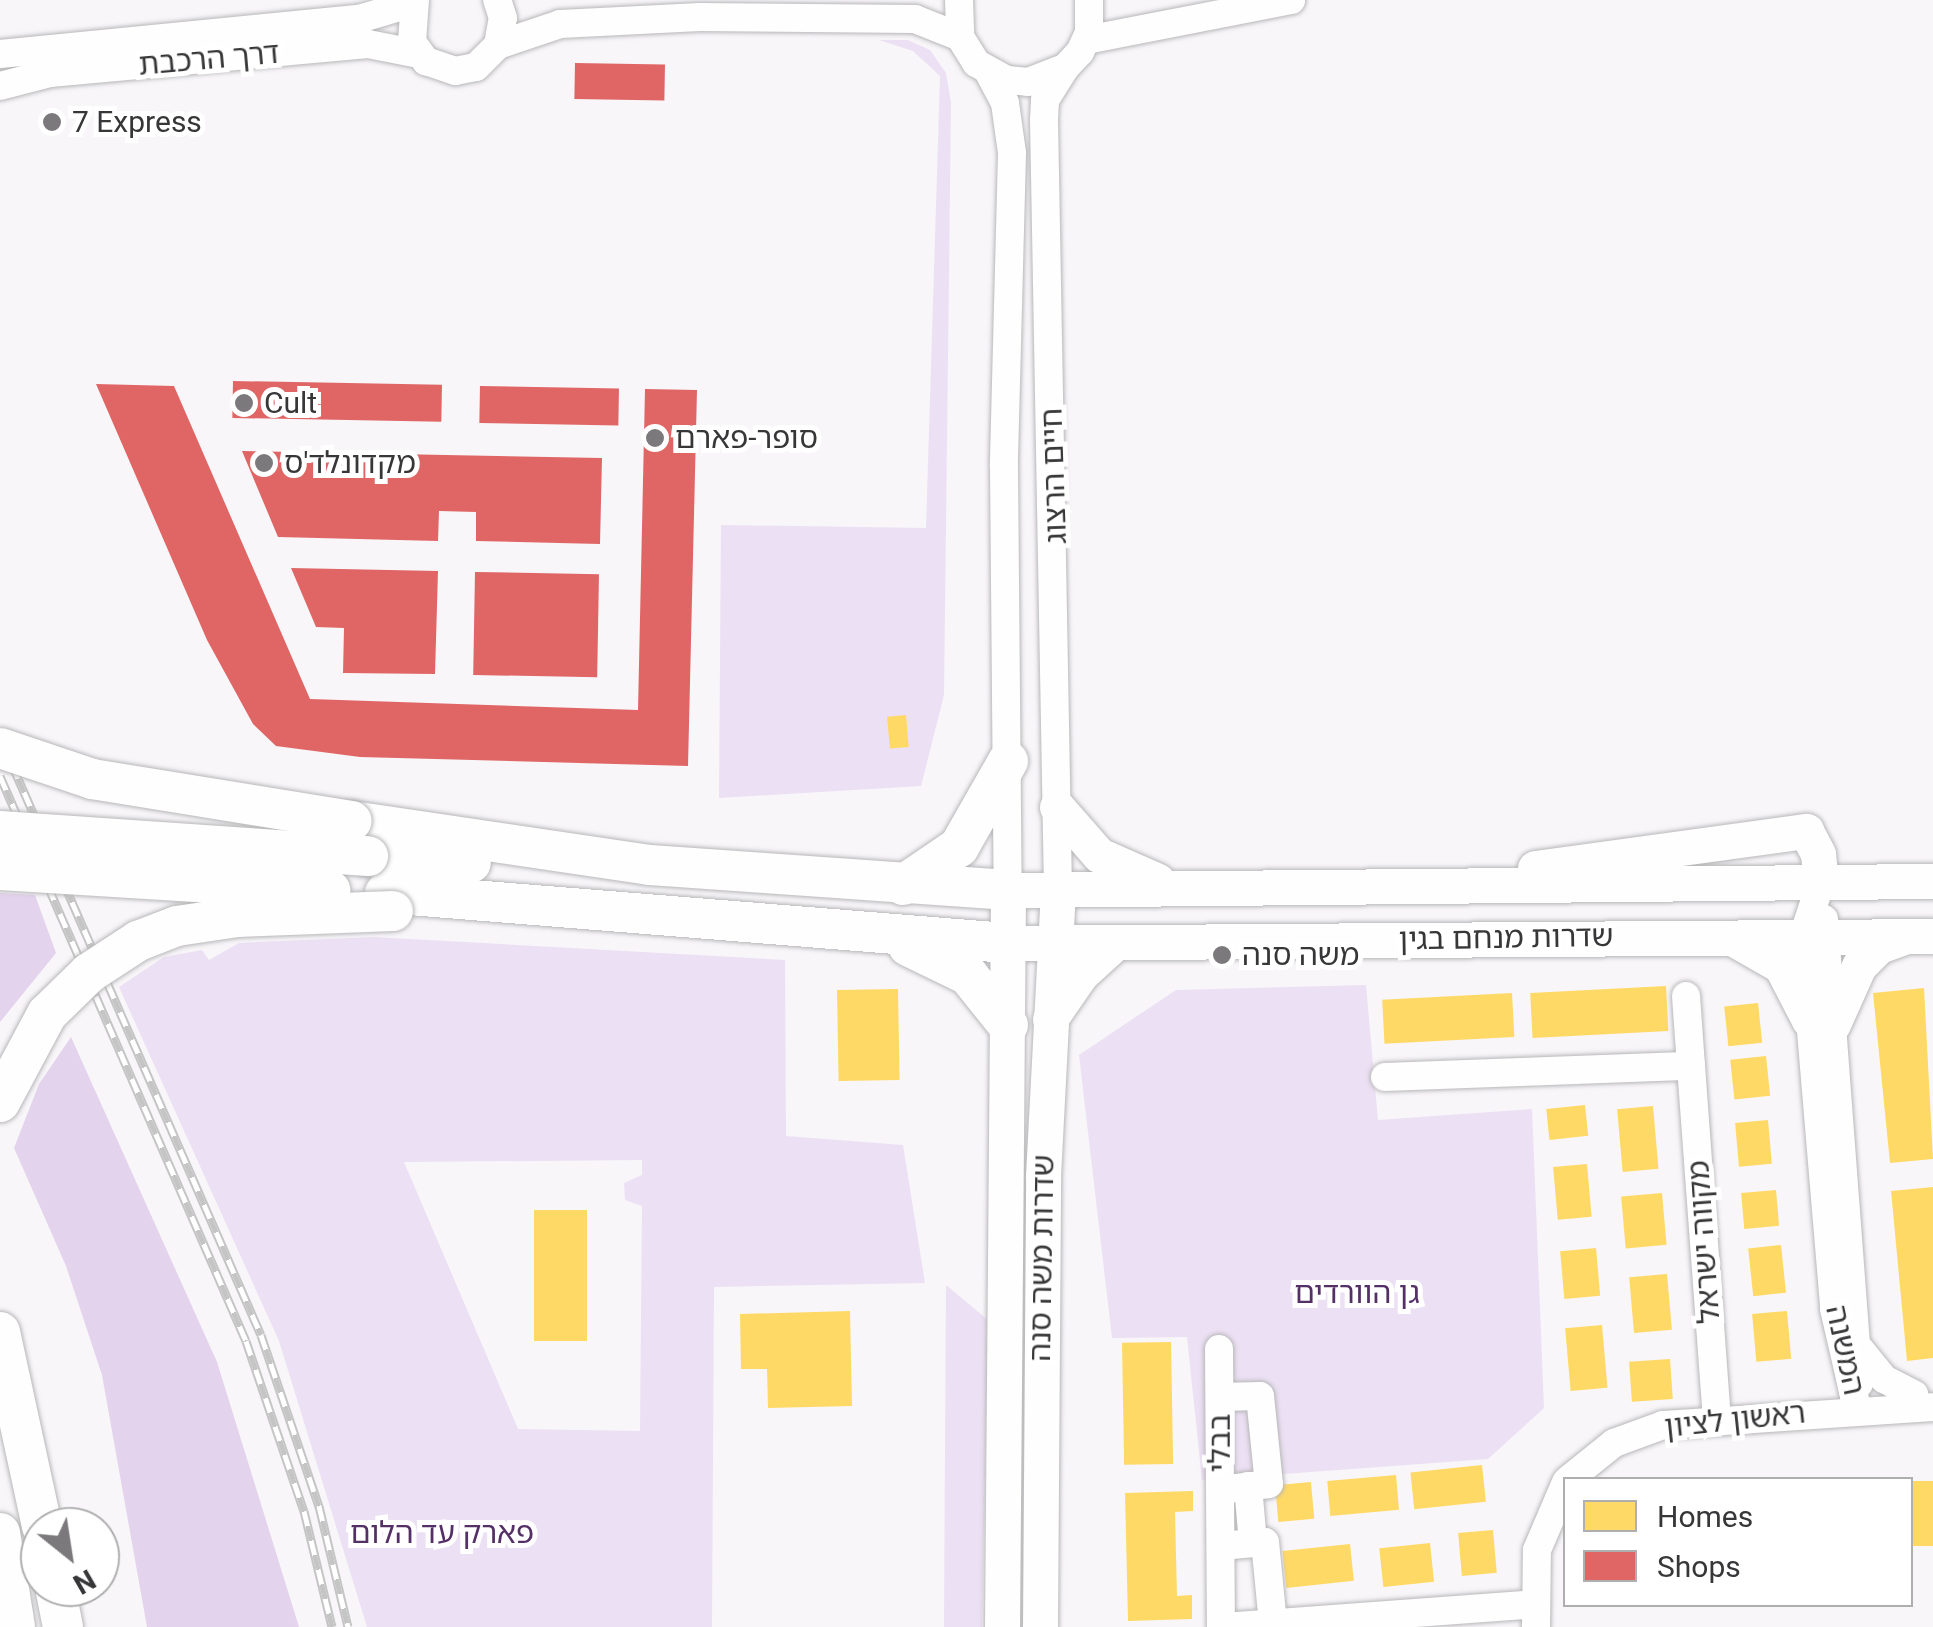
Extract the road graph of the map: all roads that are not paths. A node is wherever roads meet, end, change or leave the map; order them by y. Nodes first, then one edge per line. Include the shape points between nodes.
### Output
1 (497, 0) edge
2 (958, 0) edge
3 (1089, 0) edge
4 (1292, 0) edge
5 (414, 2) edge
6 (960, 36) junction
7 (1086, 40) junction
8 (498, 45) junction
9 (0, 54) edge
10 (419, 54) junction
11 (1066, 68) junction
12 (988, 72) junction
13 (0, 86) edge
14 (0, 748) edge
15 (1008, 760) junction
16 (1056, 807) junction
17 (0, 832) edge
18 (360, 838) junction
19 (0, 870) edge
20 (1933, 881) edge
21 (1821, 882) junction
22 (903, 885) junction
23 (1446, 885) junction
24 (1178, 889) junction
25 (1008, 890) junction
26 (1058, 890) junction
27 (389, 902) junction
28 (867, 929) junction
29 (1719, 935) junction
30 (1814, 936) junction
31 (1920, 936) edge
32 (1008, 943) junction
33 (1056, 943) junction
34 (1114, 944) junction
35 (1686, 996) dead end
36 (1821, 1022) junction
37 (1028, 1024) junction
38 (1691, 1066) junction
39 (1385, 1077) dead end
40 (0, 1102) edge
41 (0, 1332) edge
42 (1220, 1350) dead end
43 (1851, 1355) junction
44 (1220, 1397) junction
45 (1927, 1398) edge
46 (1857, 1408) junction
47 (1796, 1412) junction
48 (1717, 1419) junction
49 (1570, 1477) edge
50 (1563, 1487) edge
51 (1234, 1488) junction
52 (38, 1507) edge
53 (0, 1534) edge
54 (1253, 1543) junction
55 (1221, 1546) junction
56 (1535, 1616) edge
57 (1273, 1623) junction
58 (15, 1627) edge
59 (1002, 1627) edge
60 (1040, 1627) edge
61 (1222, 1627) edge

1 - 8 street via 503,18
2 - 6 street
3 - 7 street
4 - 7 street
5 - 9 street, דרך הרכבת via 359,19
5 - 10 street via 408,29
6 - 8 street via 914,20 700,16 560,24
6 - 12 street, חיים הרצוג
7 - 11 street, חיים הרצוג
8 - 10 street, דרך הרכבת via 476,67 455,72
10 - 13 street, דרך הרכבת via 368,44 50,73
11 - 12 street via 1028,82
11 - 16 street, חיים הרצוג via 1045,100 1044,120
12 - 15 street, חיים הרצוג via 1005,103 1012,152 1005,253
14 - 18 highway, bridge via 92,779
15 - 22 highway via 959,847
15 - 25 street, חיים הרצוג
16 - 24 main road via 1099,855
16 - 26 street, חיים הרצוג
17 - 18 highway, bridge
18 - 22 highway
19 - 27 highway, bridge
20 - 21 main road, שדרות מנחם בגין
21 - 23 main road, שדרות מנחם בגין
21 - 23 main road via 1813,842 1796,830
21 - 30 street, המשנה
22 - 25 highway
23 - 24 main road, שדרות מנחם בגין
24 - 26 main road, שדרות מנחם בגין
25 - 26 main road, שדרות מנחם בגין
25 - 32 main road, שדרות משה סנה
26 - 33 main road, שדרות משה סנה
27 - 28 highway
27 - 40 highway, bridge via 177,926 138,941 89,973 47,1014
28 - 32 highway
28 - 37 highway via 955,966
29 - 30 main road, שדרות מנחם בגין
29 - 34 main road, שדרות מנחם בגין
29 - 36 main road via 1781,966
30 - 31 main road, שדרות מנחם בגין
30 - 36 street, המשנה
31 - 36 main road via 1879,946
32 - 33 main road, שדרות מנחם בגין
32 - 37 main road, שדרות משה סנה
33 - 34 main road, שדרות מנחם בגין
33 - 37 main road, שדרות משה סנה
34 - 37 main road
35 - 38 street, מקווה ישראל
36 - 43 street, המשנה
37 - 59 main road, שדרות משה סנה
37 - 60 main road, שדרות משה סנה
38 - 39 street
38 - 48 street, מקווה ישראל
41 - 52 highway
42 - 44 street, בבלי
43 - 45 street
43 - 46 street, המשנה
43 - 47 street via 1826,1389
44 - 51 street, בבלי
44 - 51 street, בבלי via 1260,1396 1269,1484
45 - 46 street, ראשון לציון
46 - 47 street, ראשון לציון
47 - 48 street, ראשון לציון
48 - 49 street, ראשון לציון via 1638,1432
50 - 56 street via 1540,1534
51 - 54 street, בבלי
51 - 55 street, בבלי
53 - 58 highway
54 - 55 street
54 - 57 street, בבלי via 1265,1542
55 - 61 street, בבלי
56 - 57 street
57 - 61 street

